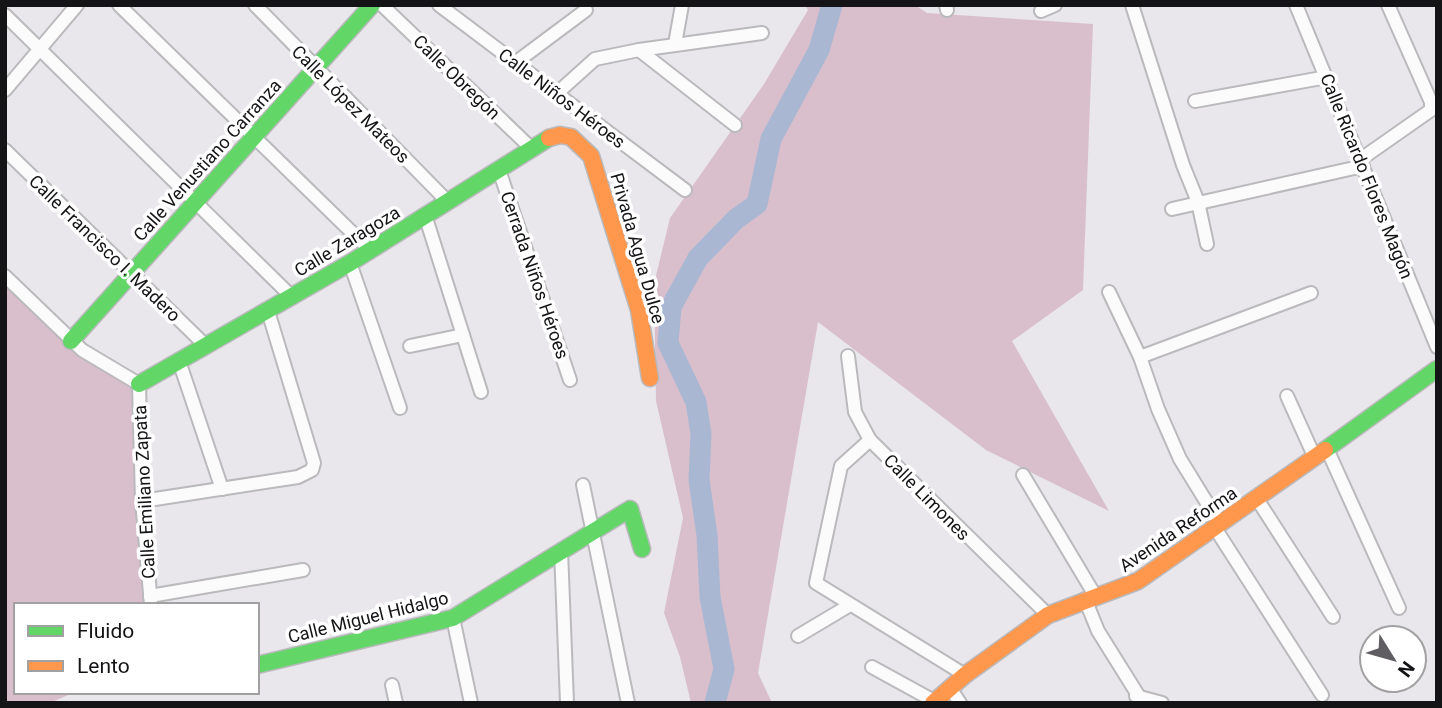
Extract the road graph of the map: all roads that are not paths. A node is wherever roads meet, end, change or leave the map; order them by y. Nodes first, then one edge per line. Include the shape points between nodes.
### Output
1 (77, 5) edge
2 (119, 5) edge
3 (255, 5) edge
4 (372, 5) edge
5 (382, 5) edge
6 (682, 5) edge
7 (1055, 5) edge
8 (1132, 5) edge
9 (1296, 5) edge
10 (1388, 5) edge
11 (449, 8) edge
12 (586, 10) dead end
13 (1041, 12) dead end
14 (5, 15) edge
15 (762, 33) dead end
16 (675, 44) junction
17 (39, 50) junction
18 (639, 50) junction
19 (515, 63) junction
20 (315, 68) junction
21 (1327, 77) junction
22 (5, 90) edge
23 (555, 95) junction
24 (1195, 101) dead end
25 (735, 125) dead end
26 (254, 136) junction
27 (574, 136) joint
28 (532, 149) junction
29 (5, 150) edge
30 (1362, 163) junction
31 (499, 170) junction
32 (685, 190) dead end
33 (449, 201) junction
34 (1198, 202) junction
35 (195, 203) junction
36 (1172, 209) dead end
37 (425, 215) junction
38 (1207, 244) dead end
39 (370, 250) junction
40 (350, 263) junction
41 (133, 273) junction
42 (5, 276) edge
43 (1109, 292) dead end
44 (1311, 293) dead end
45 (292, 297) junction
46 (268, 311) junction
47 (463, 335) junction
48 (71, 341) junction
49 (205, 345) junction
50 (410, 346) dead end
51 (1437, 347) edge
52 (848, 356) dead end
53 (1140, 357) junction
54 (179, 362) junction
55 (1437, 369) edge
56 (649, 378) dead end
57 (570, 380) dead end
58 (139, 384) junction
59 (481, 392) dead end
60 (1287, 396) dead end
61 (400, 408) dead end
62 (870, 440) junction
63 (1321, 454) junction
64 (1023, 475) dead end
65 (583, 485) dead end
66 (222, 489) junction
67 (1257, 499) junction
68 (142, 501) junction
69 (1218, 526) junction
70 (591, 531) junction
71 (642, 549) dead end
72 (561, 550) junction
73 (303, 570) dead end
74 (1090, 598) junction
75 (150, 600) edge
76 (850, 605) junction
77 (1399, 608) dead end
78 (1048, 615) junction
79 (1333, 617) dead end
80 (453, 618) junction
81 (798, 636) dead end
82 (259, 665) edge
83 (872, 667) dead end
84 (965, 674) junction
85 (392, 685) dead end
86 (950, 688) junction
87 (1322, 695) dead end
88 (1139, 699) edge
89 (933, 702) edge
90 (396, 703) edge
91 (471, 703) edge
92 (567, 703) edge
93 (628, 703) edge
94 (960, 703) edge
95 (1162, 703) edge

1 - 17 street
2 - 26 street
3 - 20 street, Calle López Mateos
4 - 20 street, Calle Venustiano Carranza
5 - 28 street, Calle Obregón
6 - 16 street
7 - 13 street
8 - 34 street
9 - 21 street, Calle Ricardo Flores Magón
10 - 30 street via 1432,102 1431,110
11 - 19 street, Calle Niños Héroes
12 - 19 street
14 - 17 street
15 - 16 street
16 - 18 street
17 - 22 street
17 - 35 street
18 - 23 street via 595,59
18 - 25 street
19 - 23 street, Calle Niños Héroes
20 - 26 street, Calle Venustiano Carranza
20 - 33 street, Calle López Mateos
21 - 24 street
21 - 30 street, Calle Ricardo Flores Magón
23 - 32 street, Calle Niños Héroes
26 - 35 street, Calle Venustiano Carranza
26 - 39 street
27 - 28 street, Calle Zaragoza via 553,135
27 - 56 street, Privada Agua Dulce via 591,156 639,310
28 - 31 street, Calle Zaragoza
29 - 41 street, Calle Francisco I. Madero
30 - 34 street
30 - 51 street, Calle Ricardo Flores Magón
31 - 33 street, Calle Zaragoza
31 - 57 street, Cerrada Niños Héroes
33 - 37 street, Calle Zaragoza
34 - 36 street
34 - 38 street
35 - 41 street, Calle Venustiano Carranza
35 - 45 street
37 - 39 street, Calle Zaragoza
37 - 47 street
39 - 40 street, Calle Zaragoza
40 - 45 street, Calle Zaragoza
40 - 61 street
41 - 48 street, Calle Venustiano Carranza
41 - 49 street, Calle Francisco I. Madero
42 - 48 street, Calle Emiliano Zapata
43 - 53 street
44 - 53 street
45 - 46 street, Calle Zaragoza
46 - 49 street, Calle Zaragoza
46 - 66 street via 314,463 312,470 298,477
47 - 50 street
47 - 59 street
48 - 58 street, Calle Emiliano Zapata
49 - 54 street, Calle Zaragoza
52 - 62 street, Calle Limones via 855,412
53 - 69 street via 1180,459
54 - 58 street, Calle Zaragoza
54 - 66 street
55 - 63 street, Avenida Reforma
58 - 68 street, Calle Emiliano Zapata
60 - 63 street
62 - 76 street via 841,466 816,583
62 - 78 street, Calle Limones
63 - 67 street, Avenida Reforma
63 - 77 street
64 - 74 street
65 - 70 street
66 - 68 street
67 - 69 street, Avenida Reforma
67 - 79 street
68 - 75 street, Calle Emiliano Zapata
69 - 74 street, Avenida Reforma via 1138,581
69 - 87 street
70 - 71 street, Calle Miguel Hidalgo via 630,509
70 - 72 street, Calle Miguel Hidalgo
70 - 93 street
72 - 80 street, Calle Miguel Hidalgo
72 - 92 street
73 - 75 street
74 - 78 street, Avenida Reforma
74 - 88 street via 1098,631
76 - 81 street
76 - 84 street
78 - 84 street, Avenida Reforma
80 - 82 street, Calle Miguel Hidalgo
80 - 91 street
83 - 89 street
84 - 86 street, Avenida Reforma
85 - 90 street
86 - 89 street, Avenida Reforma
86 - 94 street
88 - 95 street

